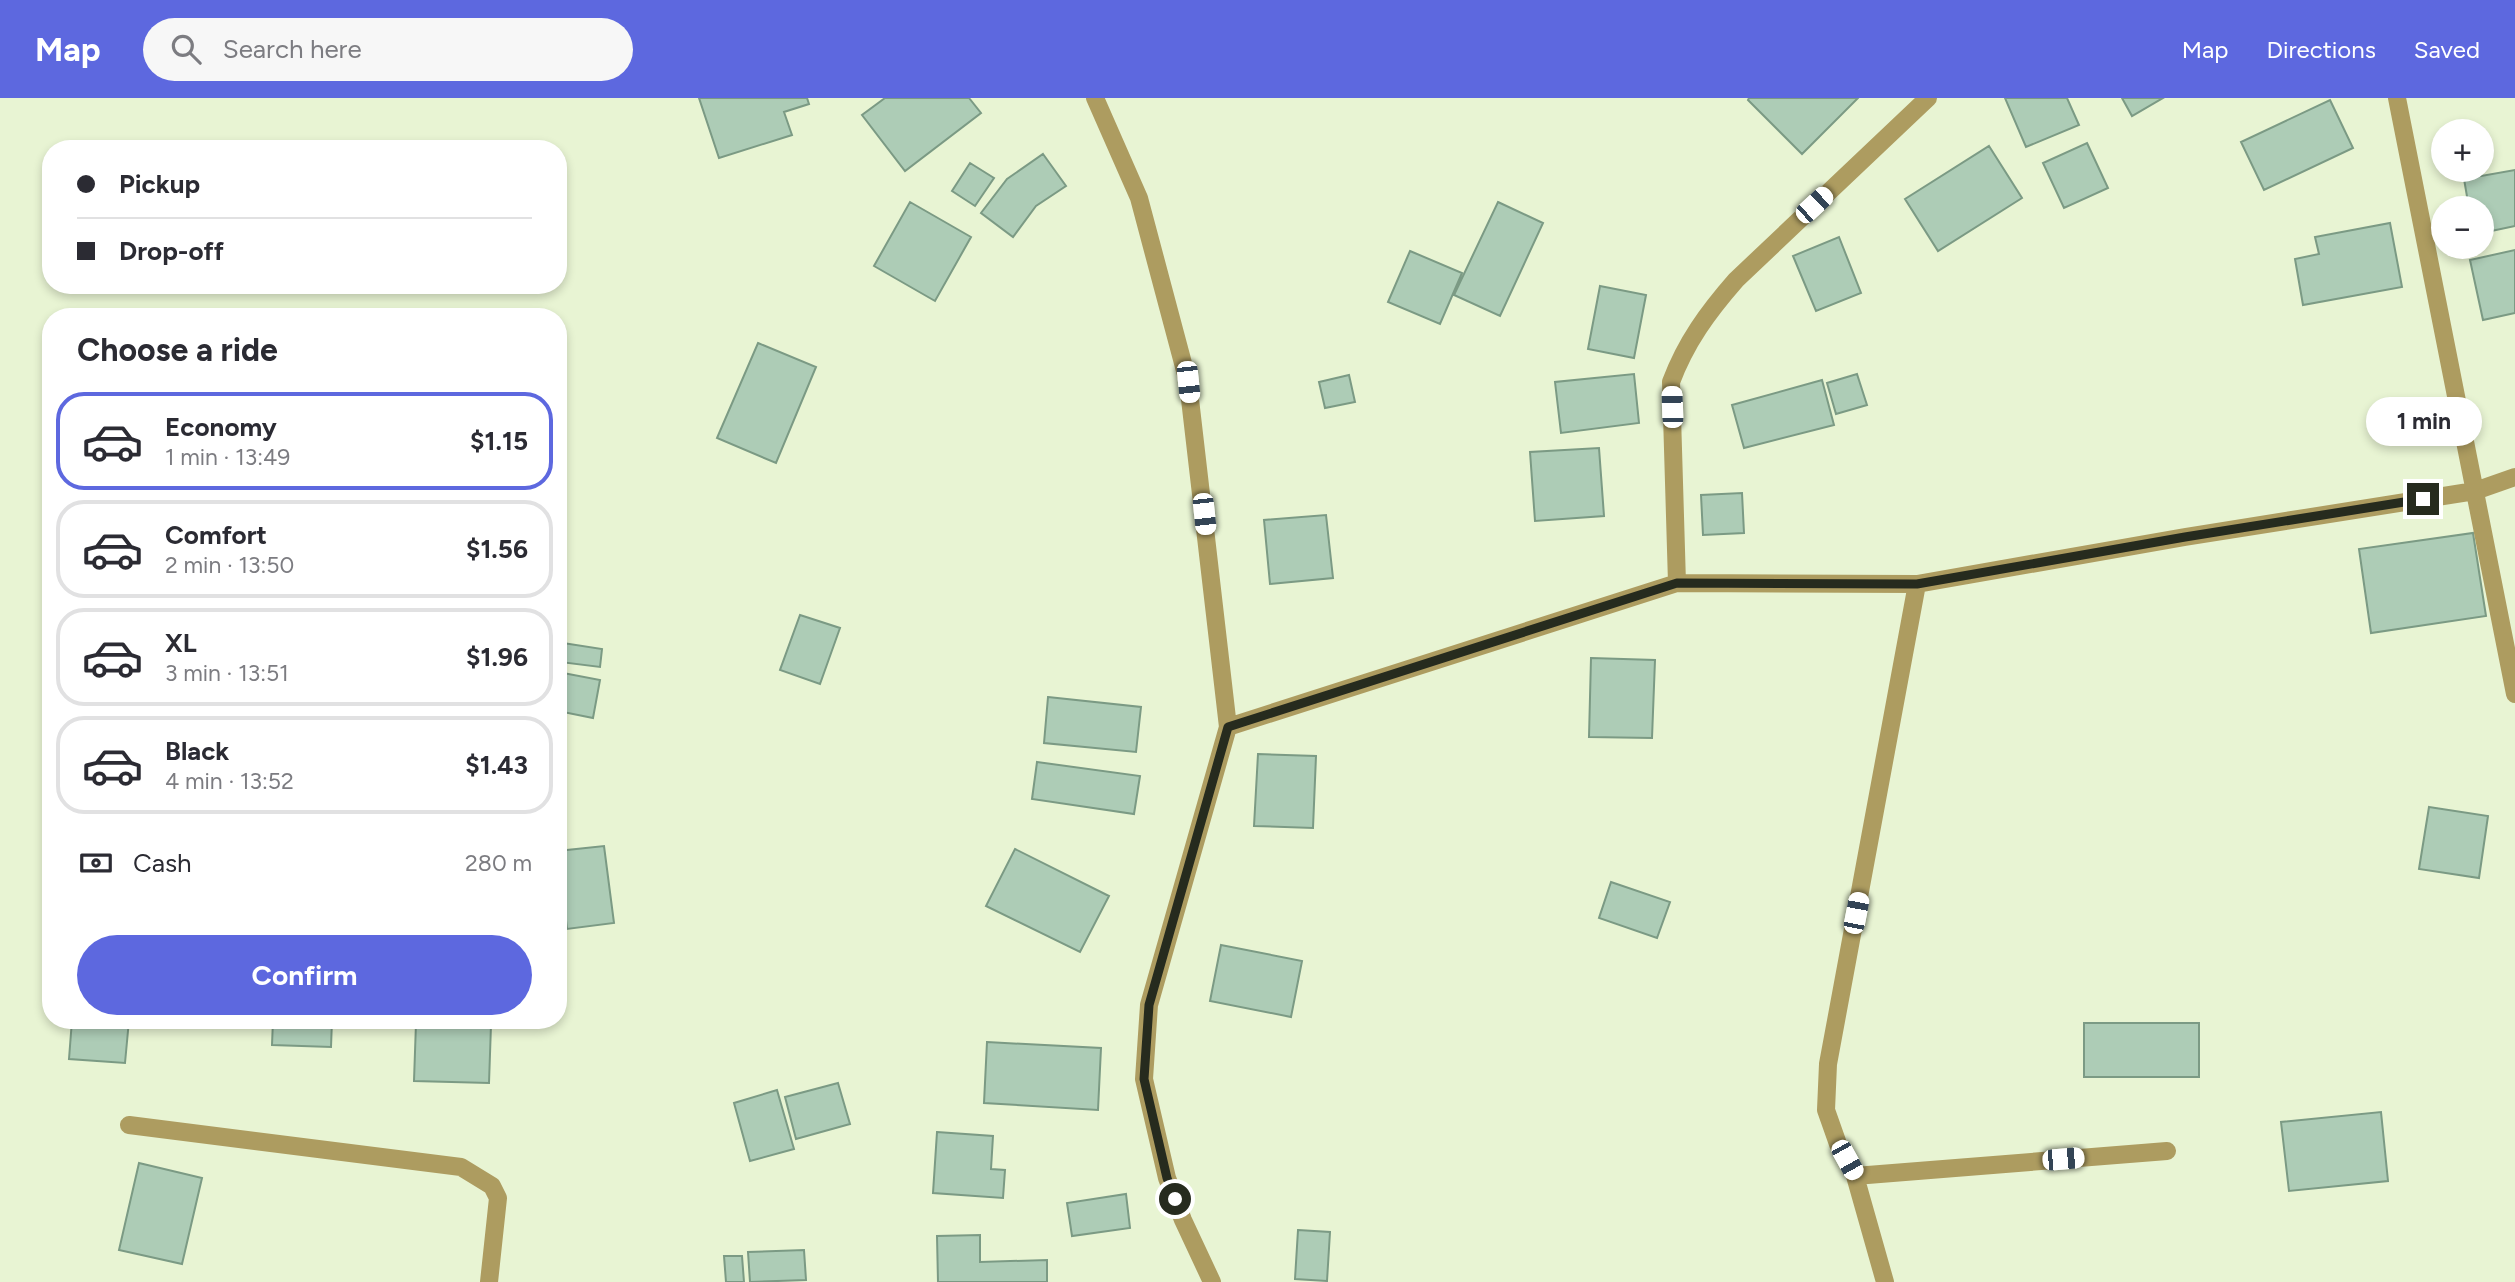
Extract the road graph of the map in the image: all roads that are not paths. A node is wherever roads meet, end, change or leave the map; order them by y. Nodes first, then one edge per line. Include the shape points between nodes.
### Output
1 (1095, 98) edge
2 (1927, 98) edge
3 (2397, 98) edge
4 (2515, 477) edge
5 (2475, 491) junction
6 (1677, 583) junction
7 (1917, 584) junction
8 (2515, 694) edge
9 (1228, 727) junction
10 (129, 1125) dead end
11 (2167, 1151) dead end
12 (1855, 1175) junction
13 (489, 1282) edge
14 (1212, 1282) edge
15 (1885, 1282) edge

1 - 9 street via 1139,198 1188,382
2 - 6 street via 1736,280 1711,307 1681,356 1671,382
3 - 5 street
4 - 5 street
5 - 7 street
5 - 8 street
6 - 7 street
6 - 9 street
7 - 12 street via 1828,1064 1826,1110
9 - 14 street via 1149,1005 1144,1079 1167,1178
10 - 13 street via 461,1167 492,1186 498,1198
11 - 12 street
12 - 15 street

